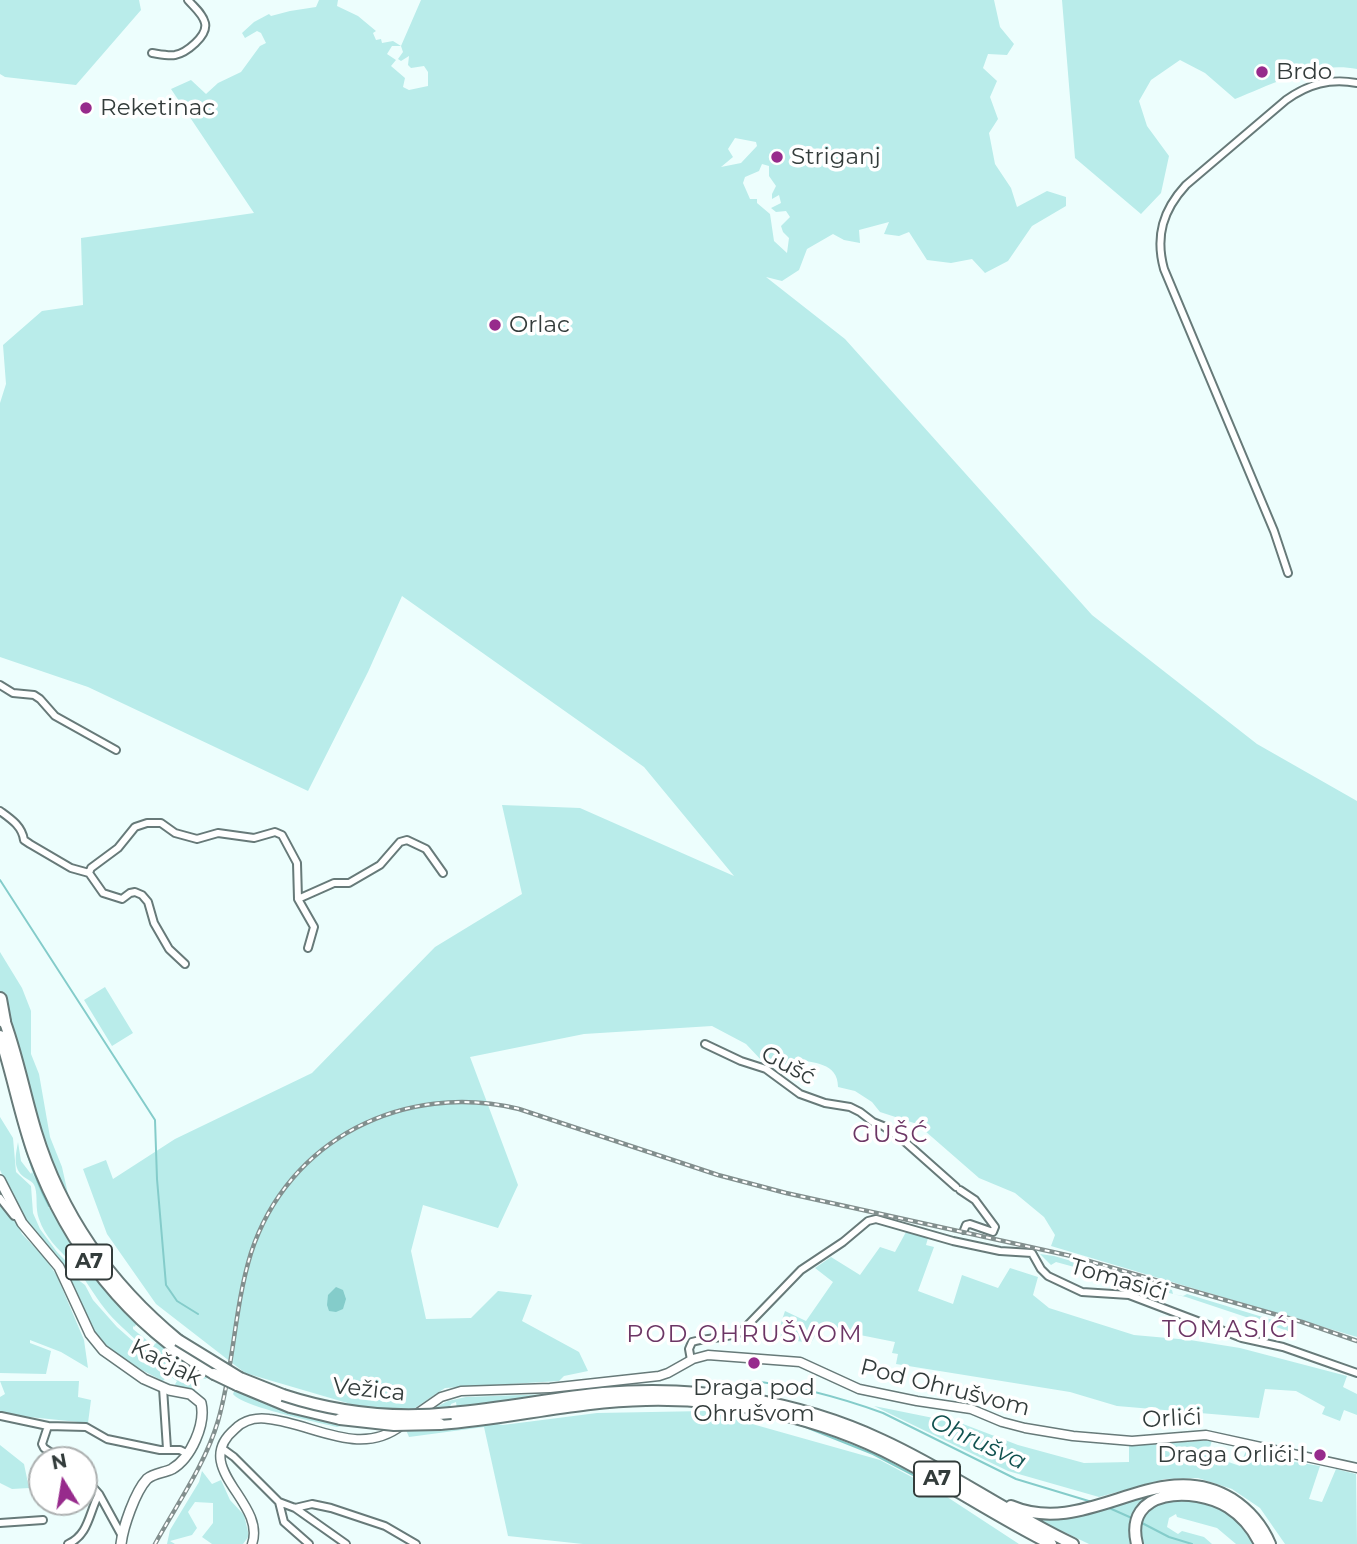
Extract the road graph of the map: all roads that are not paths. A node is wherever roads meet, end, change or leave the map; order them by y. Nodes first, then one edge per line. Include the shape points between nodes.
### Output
1 (188, 0) edge
2 (152, 53) dead end
3 (1298, 80) dead end
4 (1357, 83) edge
5 (1303, 89) junction
6 (1191, 167) dead end
7 (1198, 175) junction
8 (1193, 340) junction
9 (1184, 343) dead end
10 (1224, 415) junction
11 (1215, 419) dead end
12 (1288, 573) dead end
13 (0, 685) edge
14 (116, 750) dead end
15 (0, 811) edge
16 (89, 873) junction
17 (443, 873) dead end
18 (298, 899) junction
19 (308, 948) dead end
20 (185, 964) dead end
21 (0, 999) edge
22 (2, 1016) edge
23 (0, 1036) edge
24 (705, 1044) dead end
25 (0, 1180) edge
26 (0, 1198) edge
27 (17, 1216) junction
28 (962, 1236) junction
29 (691, 1360) junction
30 (1357, 1373) edge
31 (238, 1382) junction
32 (163, 1388) junction
33 (1, 1416) edge
34 (819, 1420) junction
35 (48, 1426) junction
36 (1111, 1439) joint
37 (43, 1446) edge
38 (167, 1449) junction
39 (223, 1450) junction
40 (186, 1453) junction
41 (1357, 1468) edge
42 (1176, 1490) junction
43 (99, 1494) joint
44 (279, 1502) junction
45 (295, 1508) junction
46 (43, 1520) dead end
47 (0, 1523) edge
48 (122, 1540) edge
49 (253, 1543) edge
50 (68, 1544) edge
51 (309, 1544) edge
52 (346, 1544) edge
53 (416, 1544) edge
54 (1037, 1544) edge
55 (1052, 1544) edge
56 (1073, 1544) edge
57 (1137, 1544) edge
58 (1260, 1544) edge
59 (1270, 1544) edge

1 - 2 street via 203,17 204,32 178,54
3 - 5 street
4 - 5 street via 1335,80
5 - 7 street
6 - 7 street
7 - 8 street via 1172,201 1160,237 1164,269
8 - 9 street
8 - 10 street
10 - 11 street
10 - 12 street
13 - 14 street via 34,695 55,716
15 - 16 street via 23,831 30,845
16 - 18 street via 118,848 128,832 147,823 161,823 197,839 218,833 254,838 275,832 282,835 296,863
16 - 20 street via 103,893 116,899 135,892 142,895 169,949
17 - 18 street via 426,849 407,840 349,883 334,883
18 - 19 street via 314,928
21 - 22 highway
22 - 31 highway, A7, bridge via 52,1179 79,1232 144,1311
23 - 31 highway, A7, bridge via 34,1154 51,1196 91,1264 112,1292 163,1340 214,1374
24 - 28 street, Gušć via 766,1069 800,1094 850,1107 903,1140 975,1200 995,1227 993,1232 967,1224
25 - 27 main road, Kačjak
26 - 27 street, Kačjak
27 - 32 main road, Kačjak via 59,1267 103,1350
28 - 29 street, Pod Ohrušvom via 918,1232 870,1219 801,1270 745,1330 692,1342
28 - 30 street, Tomasići via 1000,1251 1032,1253 1044,1273 1082,1292 1129,1296 1242,1338
29 - 36 street, Pod Ohrušvom via 715,1355 800,1362 859,1389 971,1409 1025,1428
29 - 39 street, Pod Ohrušvom via 659,1376 564,1387 453,1392 427,1405 396,1430 363,1440 262,1418 236,1428
31 - 34 highway, Vežica / A7, bridge via 365,1413 451,1413 645,1391 767,1402
31 - 34 highway, A7, bridge via 290,1407 394,1425 440,1424 647,1400 733,1405
32 - 38 street
32 - 40 main road, Kačjak via 190,1394 201,1403 201,1423
33 - 35 street
34 - 42 highway via 844,1419 887,1437 1022,1510 1073,1513 1145,1491
34 - 54 highway via 832,1434 914,1471
34 - 55 highway, A7 via 896,1456
34 - 56 highway, A7 via 864,1432 898,1448
35 - 37 street
35 - 38 street via 86,1427 107,1439
36 - 41 street, Orlići via 1206,1435
38 - 40 street
39 - 44 street
39 - 49 street via 224,1474 253,1519
40 - 48 main road, Kačjak via 172,1469 153,1475 142,1485
42 - 57 highway via 1142,1511 1135,1526
42 - 58 highway via 1228,1507 1246,1522
42 - 59 highway via 1205,1488 1227,1496 1256,1520
43 - 48 street
43 - 50 street via 86,1528
44 - 45 street
44 - 51 street via 284,1522
45 - 52 street
45 - 53 street via 312,1504 331,1508 385,1526
46 - 47 street

